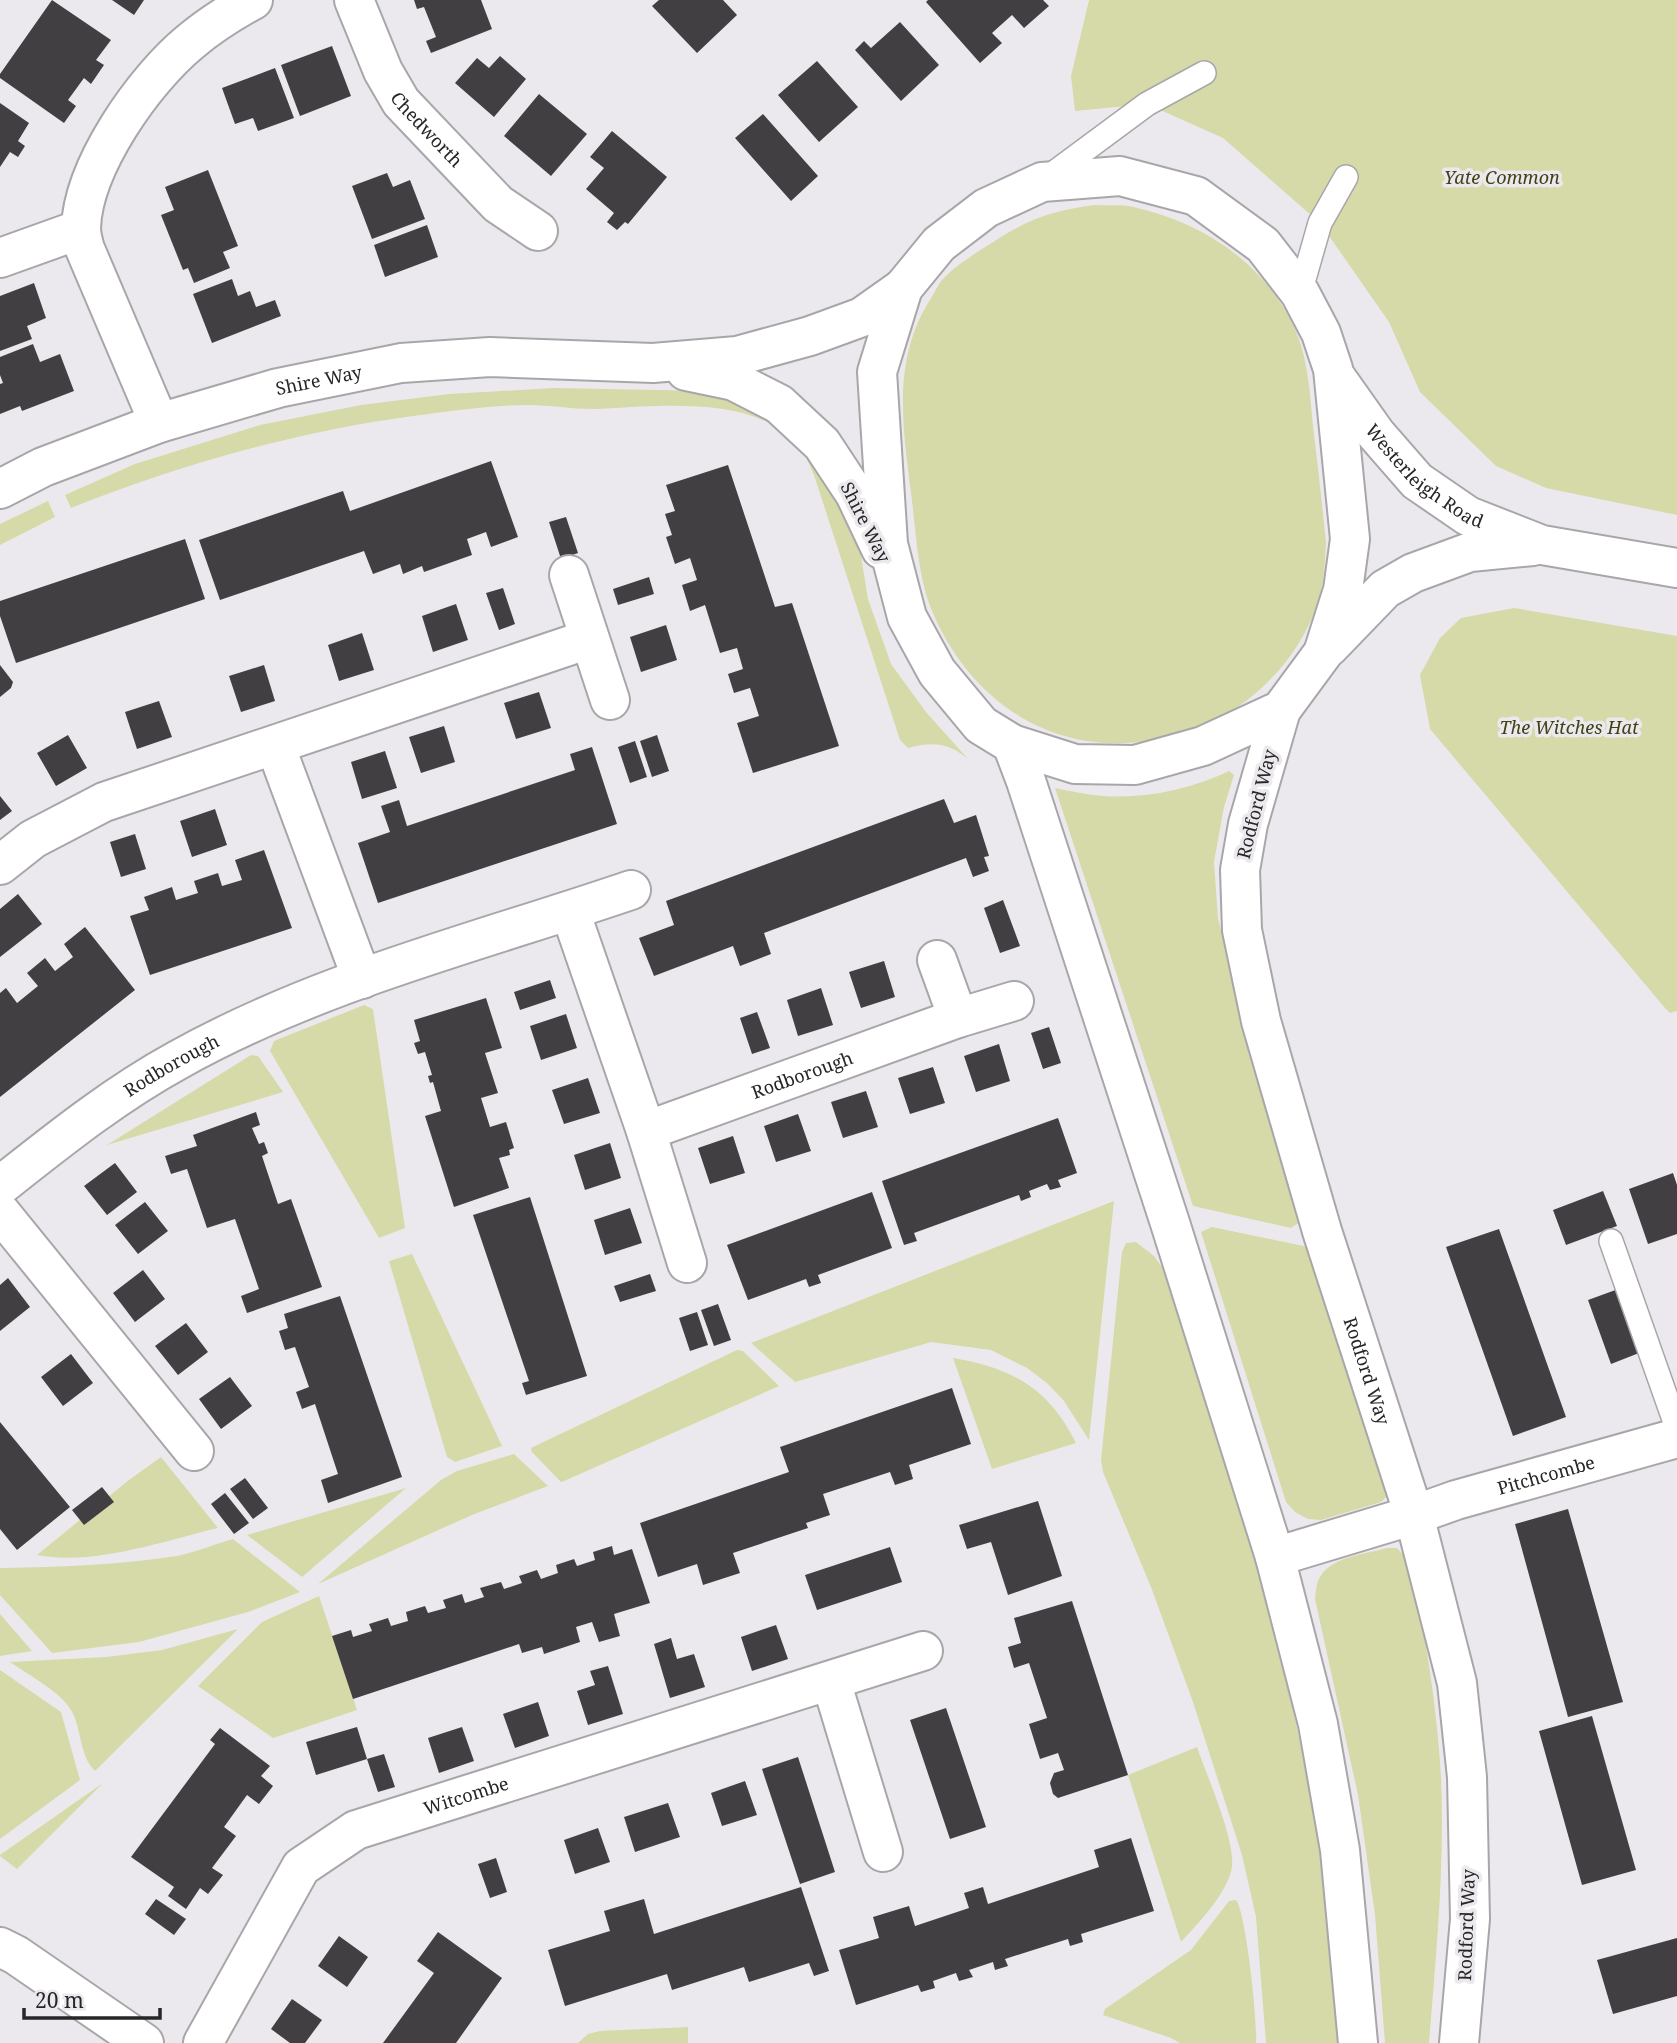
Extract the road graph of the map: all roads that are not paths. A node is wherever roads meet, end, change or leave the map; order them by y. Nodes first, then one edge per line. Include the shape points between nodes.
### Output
1 (253, 0) edge
2 (354, 0) edge
3 (1204, 73) dead end
4 (1346, 177) dead end
5 (1042, 182) junction
6 (81, 229) junction
7 (538, 231) dead end
8 (0, 258) edge
9 (903, 288) junction
10 (1300, 293) junction
11 (653, 363) junction
12 (1334, 375) junction
13 (159, 423) junction
14 (0, 489) edge
15 (1542, 545) junction
16 (1677, 568) edge
17 (569, 575) dead end
18 (899, 586) junction
19 (589, 639) junction
20 (1323, 653) junction
21 (610, 700) dead end
22 (1281, 709) junction
23 (1012, 744) junction
24 (275, 745) junction
25 (0, 865) edge
26 (631, 890) dead end
27 (570, 911) junction
28 (937, 960) dead end
29 (362, 979) junction
30 (1014, 1001) dead end
31 (958, 1018) junction
32 (646, 1131) junction
33 (0, 1186) edge
34 (0, 1212) edge
35 (1611, 1241) dead end
36 (687, 1263) dead end
37 (1677, 1428) edge
38 (1677, 1438) edge
39 (194, 1451) dead end
40 (1414, 1514) junction
41 (1275, 1557) junction
42 (923, 1651) dead end
43 (831, 1681) junction
44 (883, 1852) dead end
45 (0, 1947) edge
46 (144, 2043) edge
47 (203, 2043) edge
48 (1358, 2043) edge
49 (1459, 2043) edge

1 - 6 street via 190,42 150,82 106,146 88,193
2 - 7 street, Chedworth via 401,102 498,204
3 - 5 lane via 1147,104
4 - 10 lane via 1320,223
5 - 9 street via 986,208 939,244
5 - 10 street via 1121,176 1196,196 1263,245
6 - 8 street
6 - 13 street via 85,249
9 - 11 street, Shire Way via 862,317 810,336 737,356
9 - 18 street via 877,372 888,544
10 - 12 street via 1321,333
11 - 13 street, Shire Way via 490,357 401,363 278,388
11 - 18 street, Shire Way via 734,381 779,404 822,444 842,474
12 - 15 street, Westerleigh Road via 1417,481 1468,516
12 - 20 street via 1350,539 1343,590
13 - 14 street, Shire Way via 43,467
15 - 16 street, Westerleigh Road
15 - 20 street, Westerleigh Road via 1470,552 1413,573 1385,589
17 - 19 street
18 - 23 street via 907,617 937,671 981,725
19 - 21 street
19 - 24 street
20 - 22 street
22 - 23 street via 1203,746 1135,765 1075,764
22 - 40 street, Rodford Way via 1248,824 1240,870 1242,930 1261,1021 1322,1231
23 - 41 street
24 - 25 street via 104,802 33,839
24 - 29 street
26 - 27 street, Rodborough
27 - 29 street, Rodborough
27 - 32 street
28 - 31 street
29 - 33 street, Rodborough via 250,1024 177,1060 104,1106
30 - 31 street, Rodborough
31 - 32 street, Rodborough
32 - 36 street
34 - 39 street
35 - 37 lane
38 - 40 street, Pitchcombe
40 - 41 street, Pitchcombe
40 - 49 street, Rodford Way via 1457,1683 1467,1777 1470,1919
41 - 48 street via 1318,1724 1338,1838
42 - 43 street, Witcombe
43 - 44 street
43 - 47 street, Witcombe via 356,1830 301,1867
45 - 46 street

